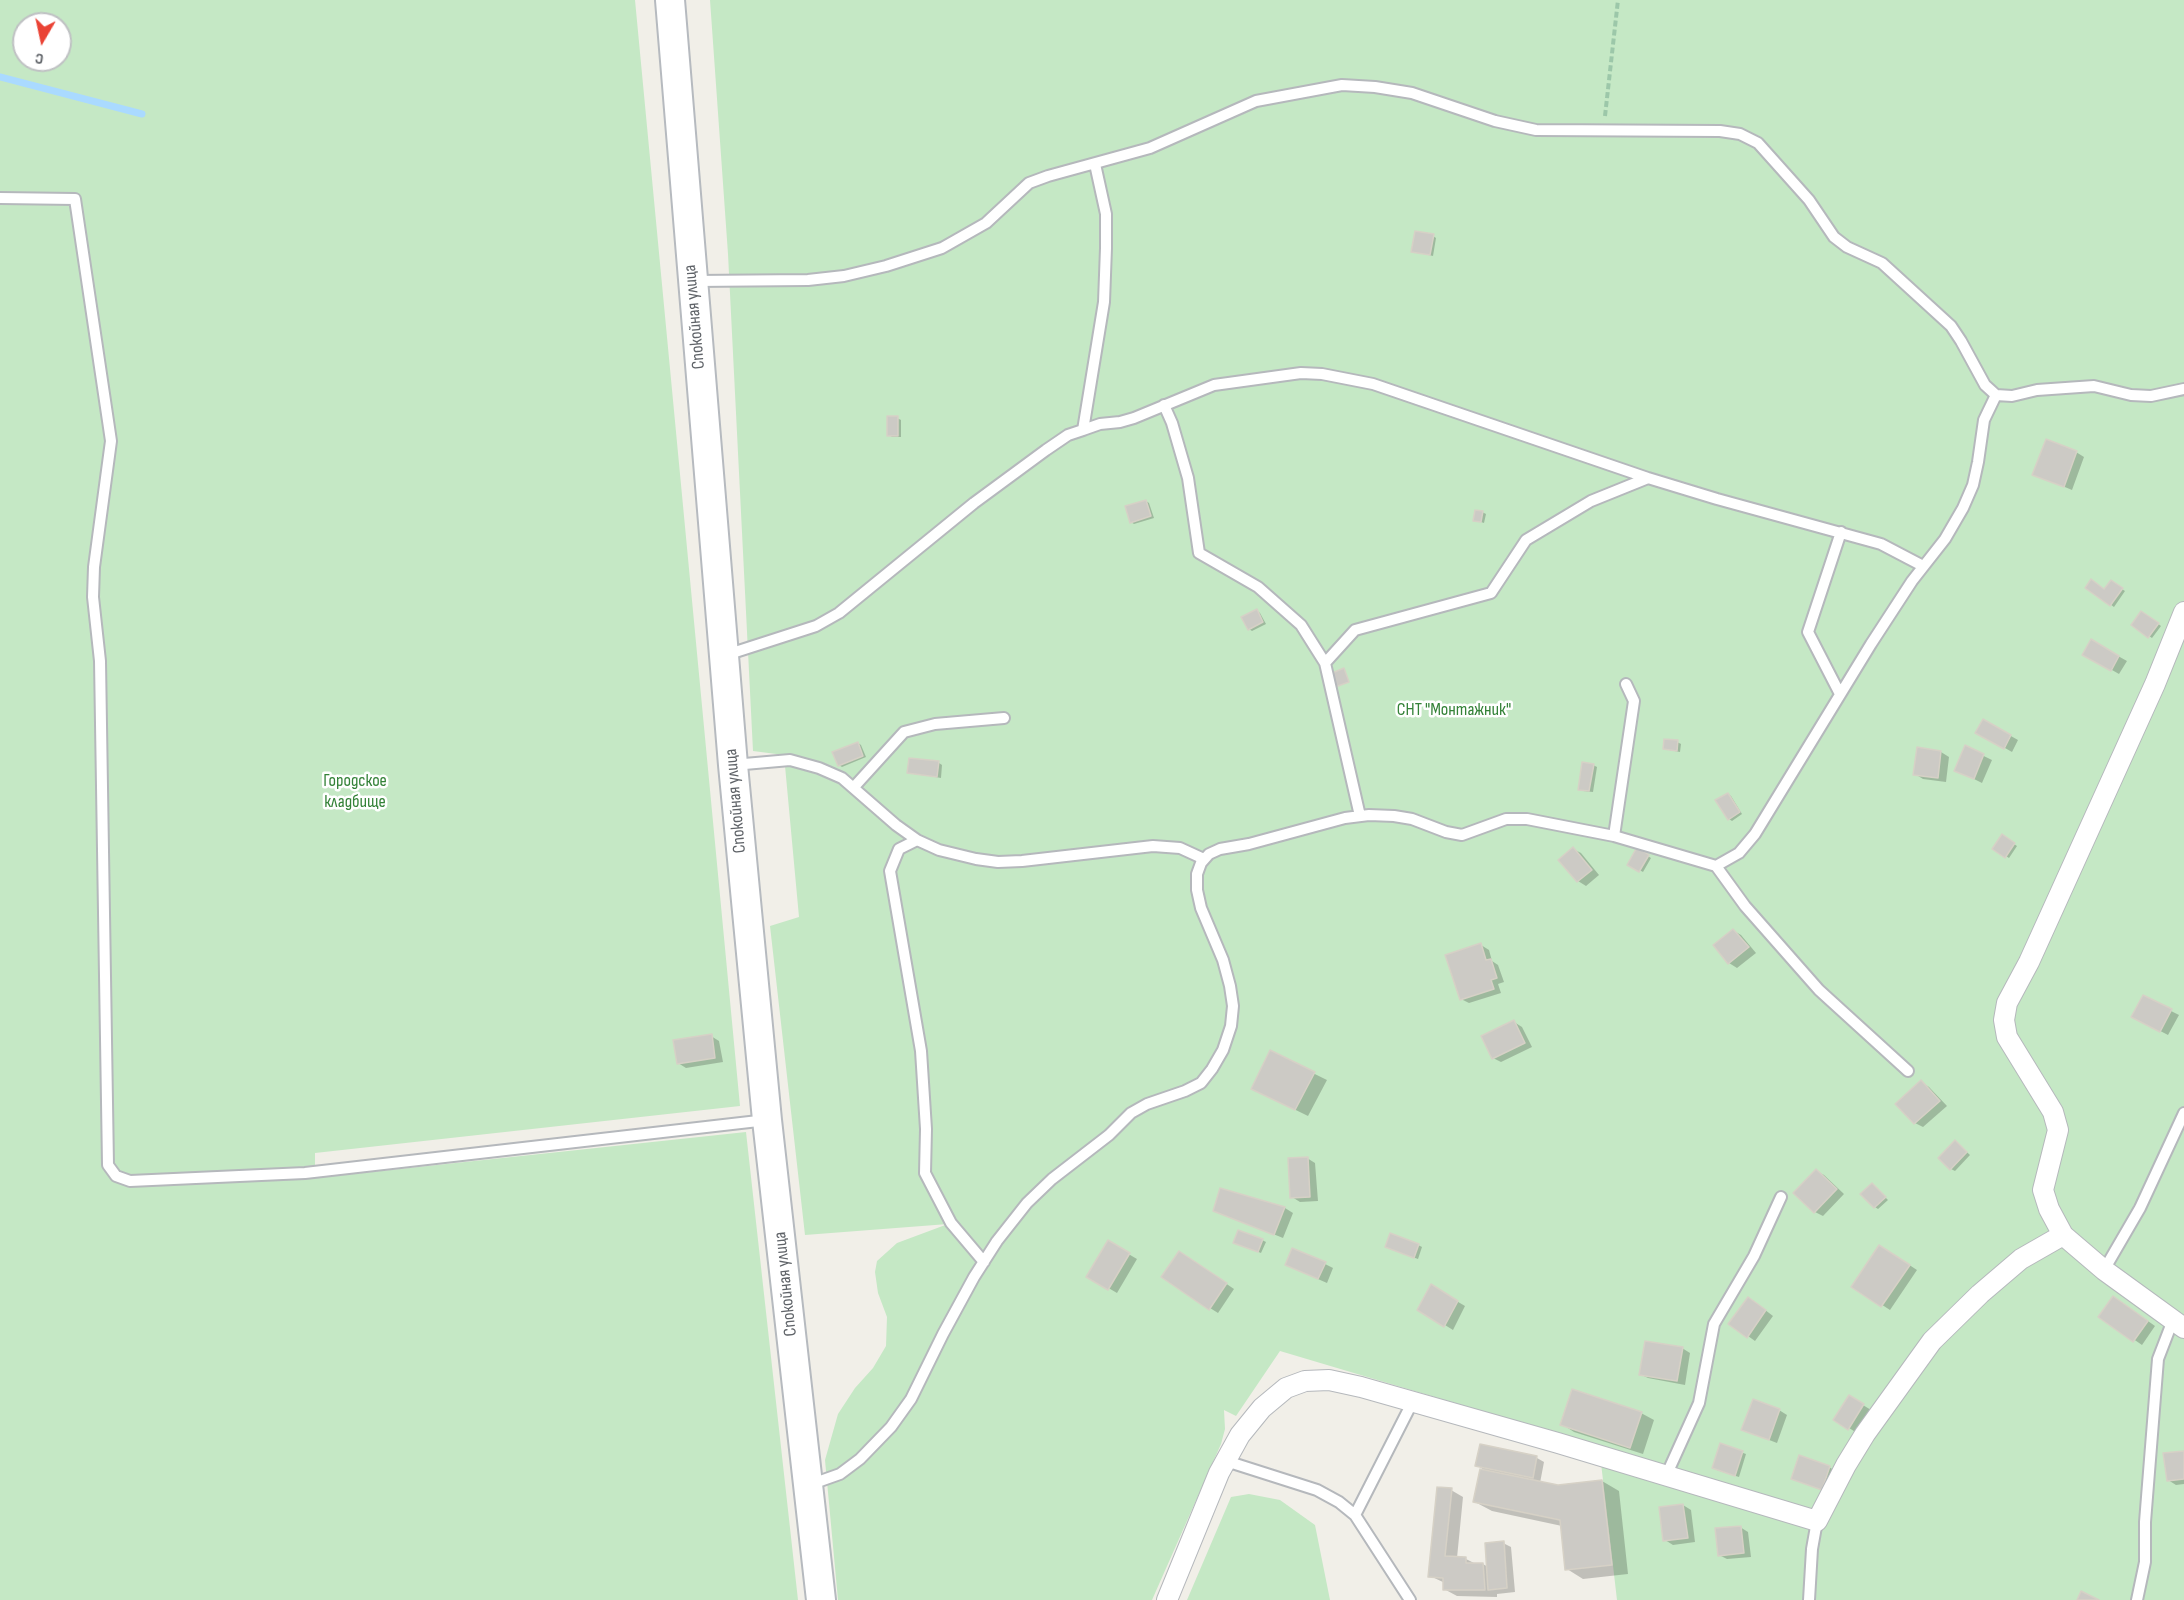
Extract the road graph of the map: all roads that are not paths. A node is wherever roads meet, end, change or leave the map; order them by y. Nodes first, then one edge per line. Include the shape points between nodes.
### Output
1 (670, 0) edge
2 (1095, 164) junction
3 (0, 198) edge
4 (692, 281) junction
5 (2184, 389) edge
6 (1996, 395) junction
7 (1164, 405) junction
8 (1083, 430) junction
9 (1648, 478) junction
10 (1841, 532) junction
11 (1923, 566) junction
12 (2184, 612) edge
13 (723, 656) junction
14 (1325, 663) junction
15 (1626, 684) dead end
16 (1840, 694) junction
17 (1004, 718) dead end
18 (733, 765) junction
19 (854, 787) junction
20 (1360, 816) junction
21 (1614, 836) junction
22 (917, 840) junction
23 (1204, 859) junction
24 (1716, 866) junction
25 (1908, 1071) dead end
26 (2184, 1113) edge
27 (767, 1120) junction
28 (1780, 1197) dead end
29 (2063, 1235) junction
30 (984, 1262) junction
31 (2104, 1270) junction
32 (2178, 1324) edge
33 (1413, 1401) junction
34 (1226, 1461) junction
35 (1666, 1476) junction
36 (808, 1485) junction
37 (1354, 1515) junction
38 (1817, 1521) junction
39 (821, 1600) edge
40 (1167, 1600) edge
41 (1410, 1600) edge
42 (1809, 1600) edge
43 (2137, 1600) edge

1 - 4 street, Спокойная улица
2 - 4 lane via 1029,183 986,223 942,248 886,266 808,280
2 - 6 lane via 1150,148 1256,100 1342,85 1412,93 1495,122 1536,130 1740,134 1758,143 1809,200 1834,237 1882,263 1951,326 1985,385
2 - 8 lane via 1106,214 1106,259 1104,302
3 - 27 lane via 75,199 111,441 93,597 100,661 108,1165 116,1176 130,1181 304,1173
4 - 13 street, Спокойная улица
5 - 6 lane via 2151,396 2094,387
6 - 11 lane via 1984,420 1973,485 1945,539
7 - 8 lane via 1120,423
7 - 9 lane via 1231,381 1322,374 1373,384
7 - 14 lane via 1188,478 1199,553 1258,587 1301,625
8 - 13 lane via 1068,435 983,496 839,613 816,626
9 - 10 lane
9 - 14 lane via 1591,501 1526,540 1491,593 1355,630
10 - 11 lane via 1881,544
10 - 16 lane via 1808,632
11 - 16 lane
12 - 29 street via 2155,684 2007,1003 2007,1037 2054,1112 2058,1130 2043,1190
13 - 18 street, Спокойная улица
14 - 20 lane
15 - 21 lane via 1634,701
16 - 24 lane via 1755,834 1738,853
17 - 19 lane via 935,724 904,732
18 - 19 lane via 802,762
18 - 27 street, Спокойная улица
19 - 22 lane
20 - 21 lane via 1412,819 1462,835 1506,819 1538,821
20 - 23 lane via 1220,849
21 - 24 lane
22 - 23 lane via 939,850 998,862 1153,846 1180,848
22 - 30 lane via 899,849 890,871 921,1051 925,1173 951,1223
23 - 30 lane via 1197,874 1197,890 1223,960 1233,1006 1223,1050 1201,1083 1131,1113 1052,1179 1027,1203
24 - 25 lane via 1745,906 1819,990
26 - 31 lane via 2140,1208
27 - 36 street, Спокойная улица
28 - 35 lane via 1754,1256 1714,1324 1699,1403
29 - 31 street
29 - 38 street via 2021,1259 1932,1341 1865,1434
30 - 36 lane via 911,1399 891,1427 840,1474
31 - 32 street
32 - 43 lane via 2158,1359 2145,1562
33 - 34 street via 1329,1380 1305,1381 1286,1388 1262,1408
33 - 35 street
33 - 37 lane
34 - 37 lane via 1317,1490
34 - 40 street
35 - 38 street
36 - 39 street, Спокойная улица
37 - 41 lane
38 - 42 lane

